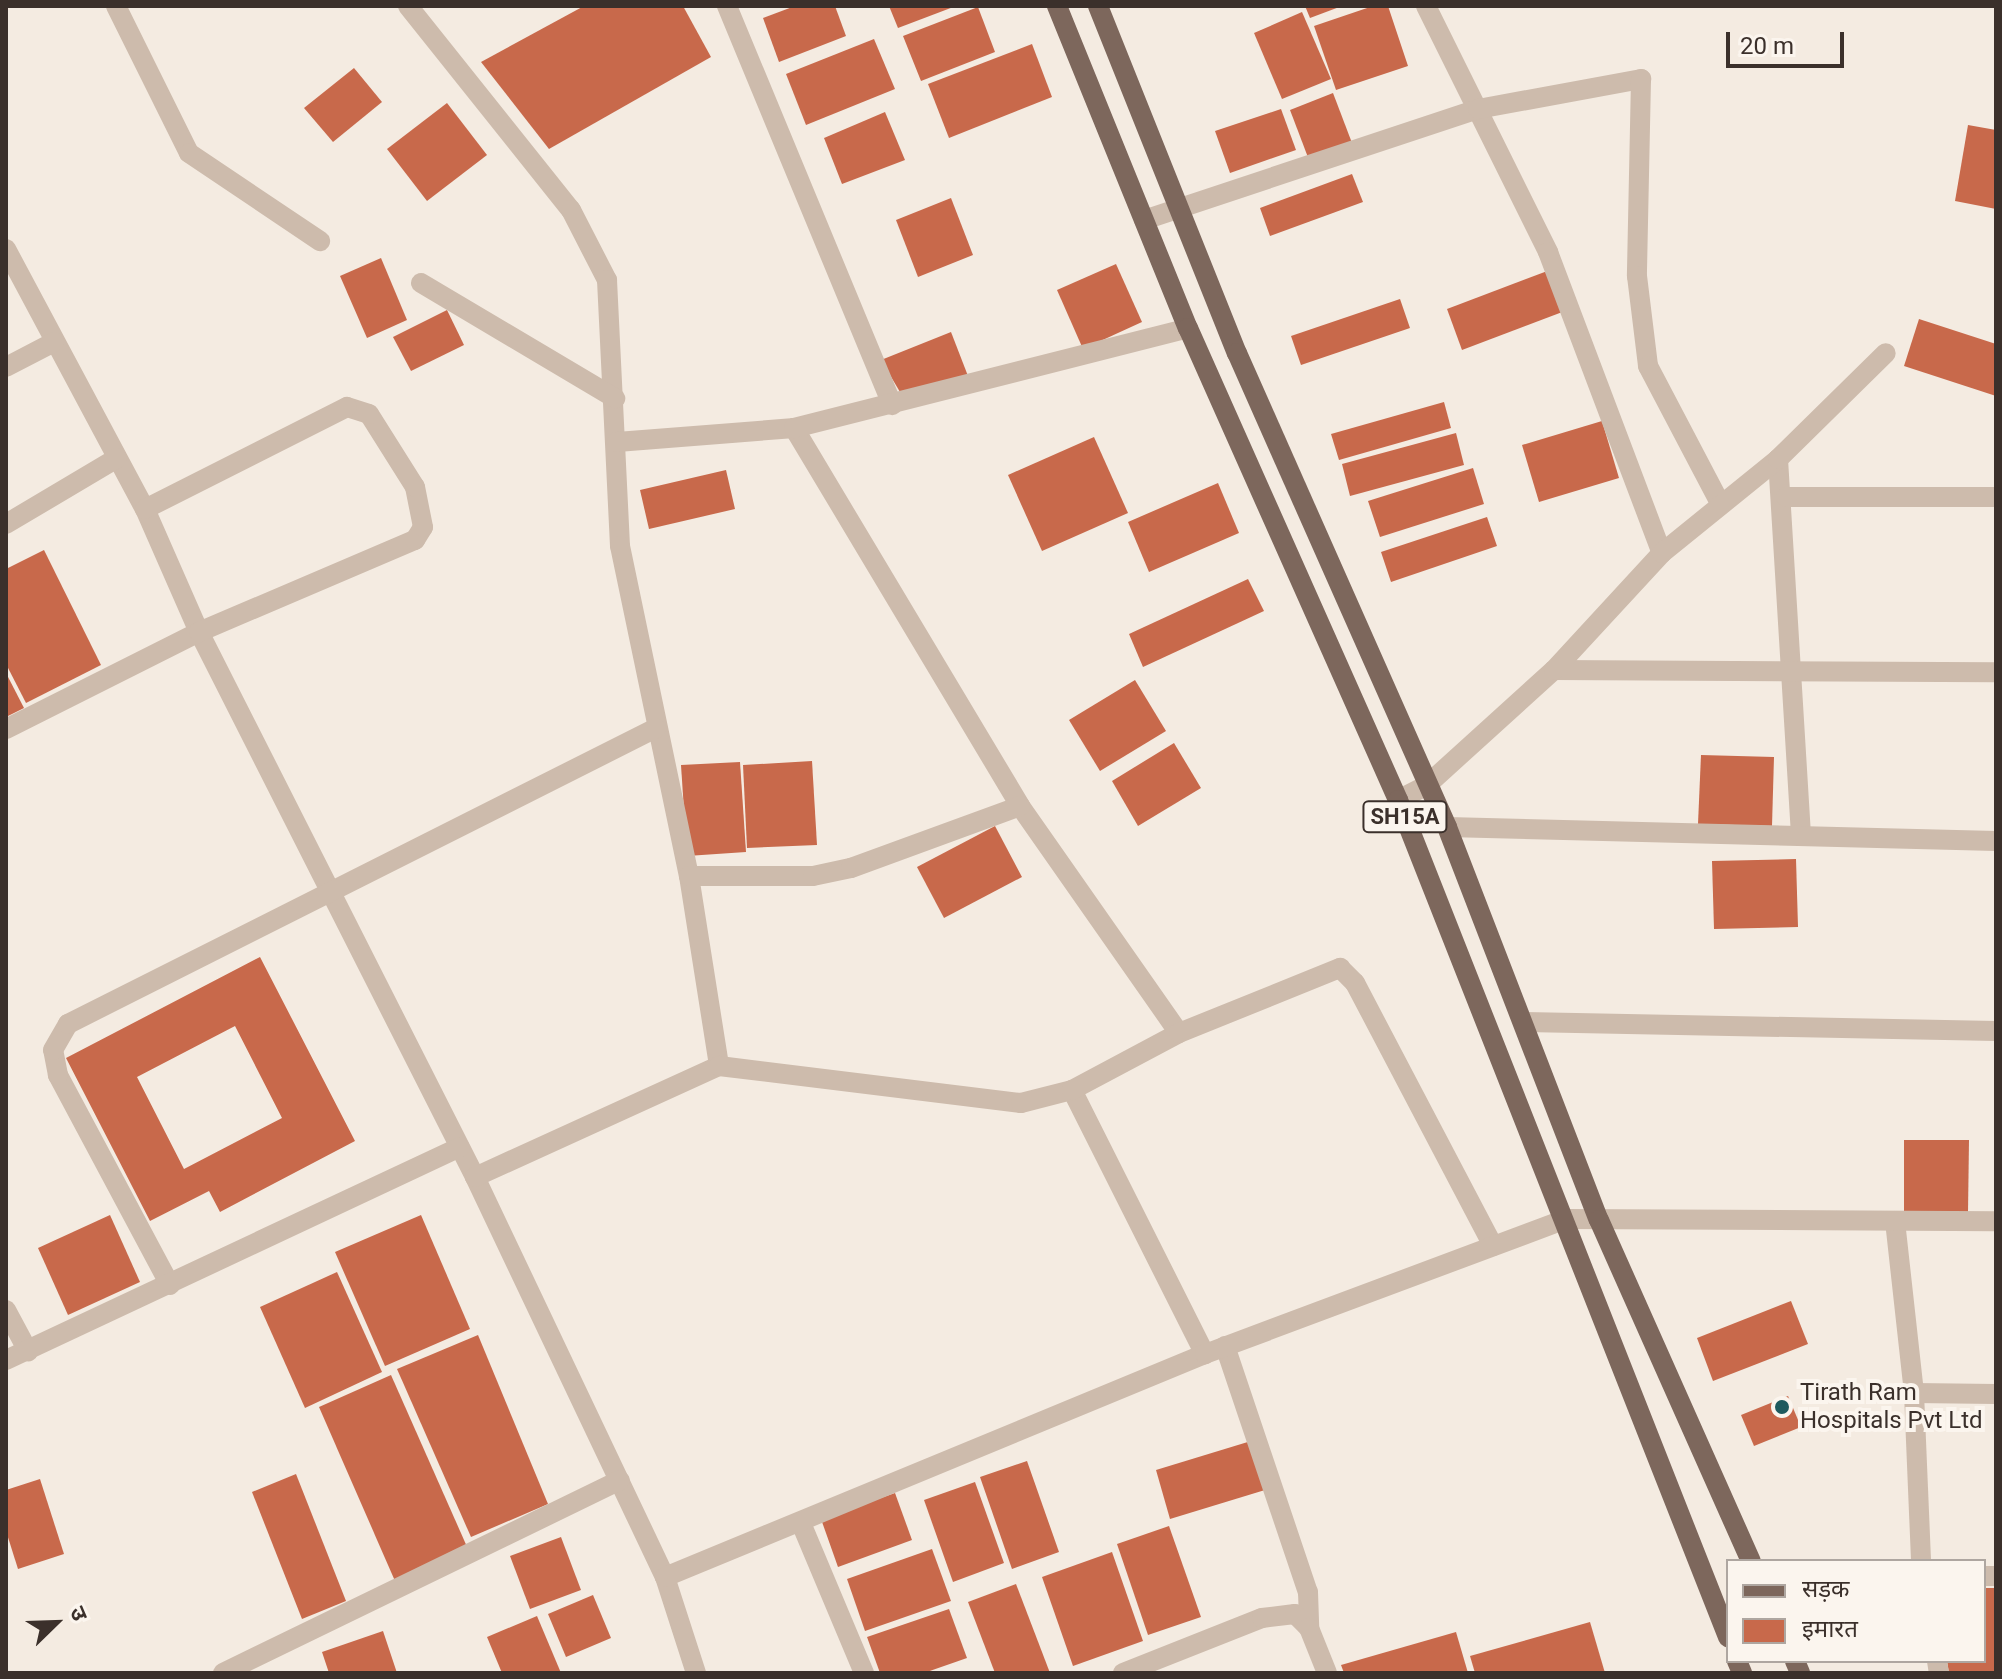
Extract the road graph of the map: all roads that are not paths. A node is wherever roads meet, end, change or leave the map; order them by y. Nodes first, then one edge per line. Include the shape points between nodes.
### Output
1 (116, 6) edge
2 (408, 6) edge
3 (727, 6) edge
4 (1057, 6) edge
5 (1098, 6) edge
6 (1426, 6) edge
7 (1478, 109) junction
8 (1184, 208) junction
9 (1144, 220) junction
10 (320, 241) dead end
11 (6, 249) edge
12 (421, 283) dead end
13 (1188, 328) junction
14 (54, 342) junction
15 (1886, 353) dead end
16 (6, 367) edge
17 (615, 398) junction
18 (892, 405) junction
19 (794, 428) junction
20 (617, 442) junction
21 (117, 458) junction
22 (1778, 459) junction
23 (1786, 497) junction
24 (1996, 497) edge
25 (1719, 501) junction
26 (145, 509) junction
27 (6, 524) edge
28 (1662, 553) junction
29 (199, 632) junction
30 (1790, 668) junction
31 (1554, 670) junction
32 (1996, 672) edge
33 (656, 728) junction
34 (6, 729) edge
35 (1427, 785) junction
36 (1398, 800) junction
37 (1020, 806) junction
38 (1447, 827) junction
39 (1801, 834) junction
40 (1996, 841) edge
41 (689, 876) junction
42 (331, 896) junction
43 (1525, 1022) junction
44 (1996, 1031) edge
45 (1179, 1033) junction
46 (719, 1066) junction
47 (1072, 1090) junction
48 (460, 1147) junction
49 (475, 1177) junction
50 (1566, 1219) junction
51 (1599, 1220) junction
52 (1895, 1221) junction
53 (1996, 1221) edge
54 (1493, 1246) junction
55 (170, 1285) junction
56 (6, 1310) edge
57 (1225, 1346) junction
58 (28, 1351) junction
59 (1205, 1354) junction
60 (6, 1360) edge
61 (1914, 1393) junction
62 (1996, 1394) edge
63 (620, 1480) junction
64 (801, 1523) junction
65 (1750, 1559) edge
66 (1921, 1559) edge
67 (665, 1577) junction
68 (1309, 1628) junction
69 (1726, 1632) edge
70 (223, 1673) edge
71 (696, 1673) edge
72 (864, 1673) edge
73 (1123, 1673) edge
74 (1327, 1673) edge

1 - 10 street via 189,153
2 - 17 street via 589,239 607,280
3 - 18 street
4 - 9 main road, SH15A
5 - 8 main road, SH15A
6 - 7 street
7 - 8 street
7 - 25 street via 1641,79 1637,276 1648,366
7 - 28 street via 1548,252
8 - 9 street
8 - 35 main road, SH15A via 1237,353
9 - 13 main road, SH15A
11 - 14 street
12 - 17 street
13 - 18 street
13 - 36 main road, SH15A
14 - 16 street
14 - 21 street
15 - 22 street
17 - 20 street
18 - 19 street
19 - 20 street
19 - 37 street
20 - 33 street via 620,546
21 - 26 street
21 - 27 street
22 - 23 street
22 - 25 street
23 - 24 street
23 - 30 street
25 - 28 street
26 - 29 street
26 - 29 street via 347,407 369,414 415,487 423,511 415,540
28 - 31 street
29 - 34 street
29 - 42 street
30 - 31 street
30 - 32 street
30 - 39 street
31 - 35 street
33 - 41 street
33 - 42 street
35 - 36 street
35 - 38 main road, SH15A
36 - 50 main road, SH15A
37 - 41 street via 826,874
37 - 45 street
38 - 39 street
38 - 43 main road, SH15A
39 - 40 street
41 - 46 street
42 - 48 street
42 - 55 street via 68,1024 58,1037 58,1075
43 - 44 street
43 - 51 main road, SH15A
45 - 47 street
45 - 54 street via 1333,968 1347,970
46 - 47 street via 998,1104
46 - 49 street
47 - 59 street
48 - 49 street
48 - 55 street
49 - 63 street
50 - 51 street
50 - 54 street
50 - 69 main road, SH15A
51 - 52 street
51 - 65 main road, SH15A
52 - 53 street
52 - 61 street
54 - 57 street
55 - 58 street
56 - 58 street
57 - 59 street
57 - 68 street via 1308,1592
58 - 60 street
59 - 64 street
61 - 62 street
61 - 66 street
63 - 67 street
63 - 70 street
64 - 67 street
64 - 72 street
67 - 71 street
68 - 73 street via 1295,1614 1262,1618
68 - 74 street

